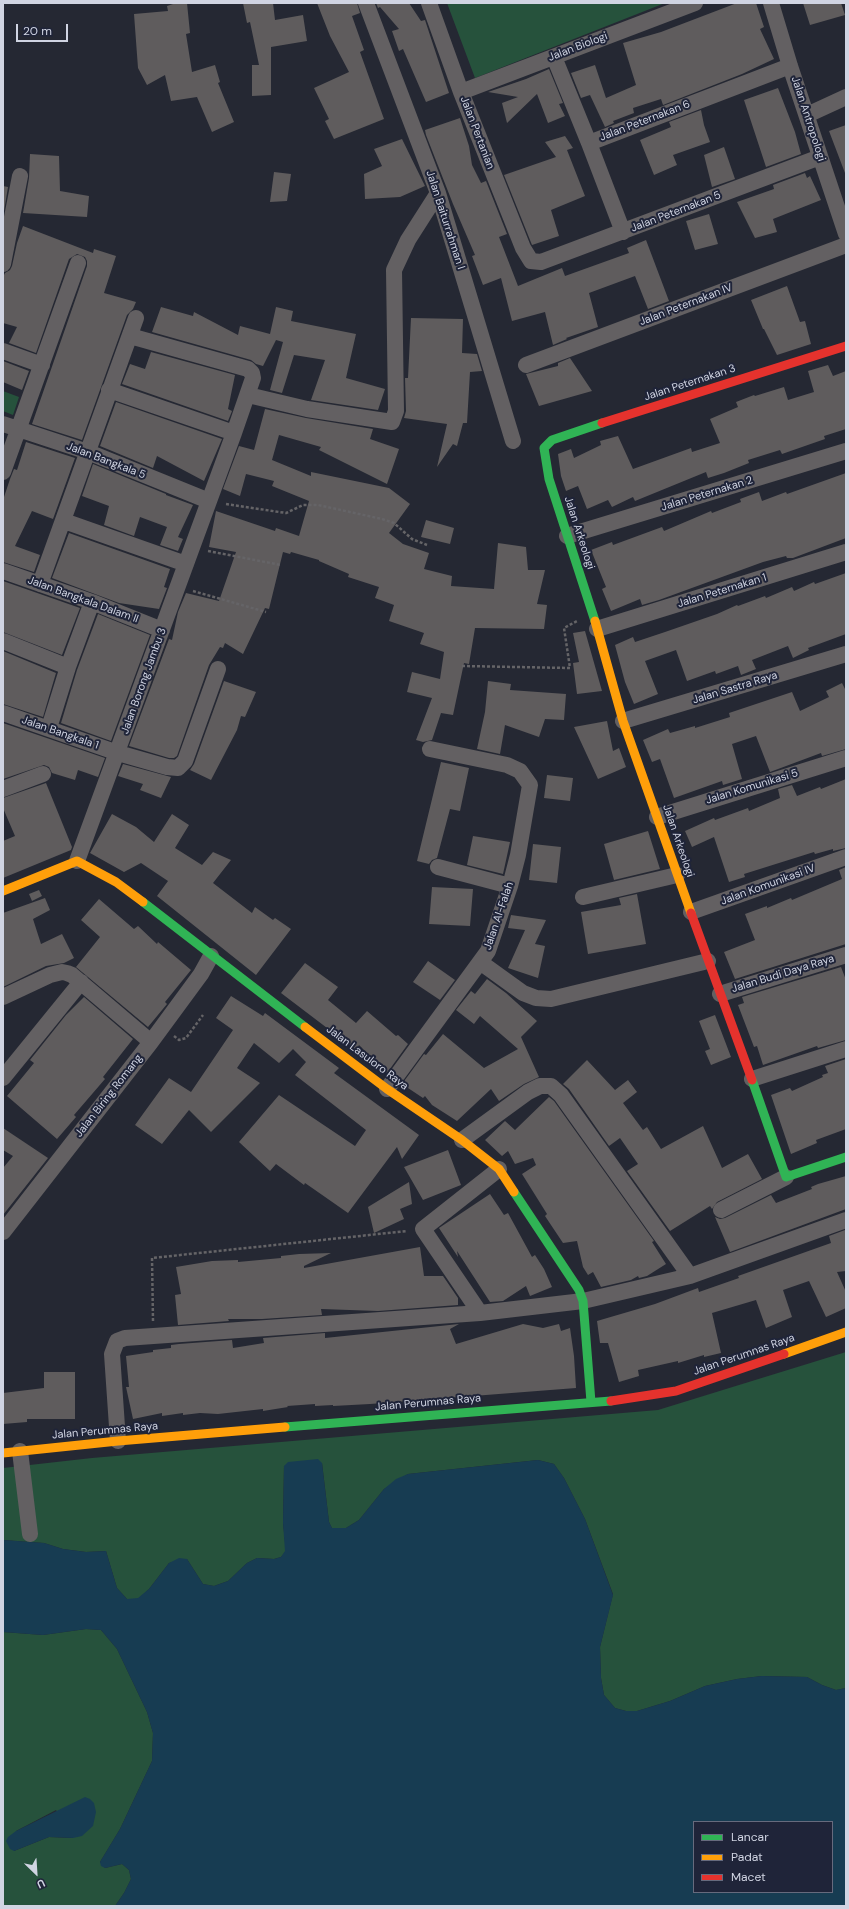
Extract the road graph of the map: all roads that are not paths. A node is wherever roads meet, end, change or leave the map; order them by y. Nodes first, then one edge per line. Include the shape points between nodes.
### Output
1 (366, 3) edge
2 (429, 3) edge
3 (771, 3) edge
4 (688, 4) edge
5 (554, 57) junction
6 (790, 66) junction
7 (461, 92) junction
8 (846, 97) edge
9 (808, 115) junction
10 (590, 142) junction
11 (820, 157) junction
12 (20, 176) dead end
13 (438, 193) junction
14 (623, 232) junction
15 (846, 234) edge
16 (846, 245) edge
17 (531, 261) joint
18 (78, 263) dead end
19 (3, 264) edge
20 (136, 318) dead end
21 (130, 336) junction
22 (846, 346) edge
23 (3, 351) edge
24 (42, 365) junction
25 (526, 365) dead end
26 (109, 390) junction
27 (248, 395) junction
28 (3, 424) edge
29 (19, 429) junction
30 (234, 433) junction
31 (513, 440) dead end
32 (544, 448) joint
33 (846, 451) edge
34 (88, 452) junction
35 (3, 472) edge
36 (209, 501) junction
37 (64, 521) junction
38 (567, 536) junction
39 (846, 552) edge
40 (186, 564) junction
41 (3, 571) edge
42 (40, 584) junction
43 (92, 602) junction
44 (597, 629) junction
45 (162, 630) junction
46 (3, 641) edge
47 (846, 654) edge
48 (68, 667) junction
49 (218, 669) dead end
50 (3, 713) edge
51 (623, 721) junction
52 (49, 728) junction
53 (430, 749) dead end
54 (118, 753) junction
55 (846, 758) edge
56 (43, 774) dead end
57 (3, 789) edge
58 (657, 816) junction
59 (846, 857) edge
60 (77, 861) junction
61 (438, 867) dead end
62 (677, 875) junction
63 (510, 886) junction
64 (3, 891) edge
65 (583, 896) dead end
66 (691, 912) junction
67 (846, 955) edge
68 (211, 956) junction
69 (708, 961) junction
70 (480, 962) junction
71 (81, 982) junction
72 (720, 994) junction
73 (3, 997) edge
74 (151, 1042) junction
75 (846, 1049) edge
76 (3, 1078) edge
77 (752, 1079) junction
78 (387, 1089) junction
79 (462, 1140) junction
80 (846, 1157) edge
81 (499, 1169) junction
82 (786, 1177) junction
83 (722, 1210) dead end
84 (846, 1220) edge
85 (4, 1228) edge
86 (690, 1276) junction
87 (583, 1301) junction
88 (480, 1313) junction
89 (846, 1332) edge
90 (591, 1402) junction
91 (118, 1441) junction
92 (20, 1451) junction
93 (3, 1453) edge
94 (30, 1534) dead end

1 - 13 street, Jalan Baiturrahman I
2 - 7 street, Jalan Pertanian
3 - 6 street, Jalan Antropologi
4 - 5 street, Jalan Biologi
5 - 7 street, Jalan Biologi
5 - 10 street
6 - 9 street, Jalan Antropologi
6 - 10 street, Jalan Peternakan 6
7 - 17 street, Jalan Pertanian via 522,248
8 - 9 street
9 - 11 street, Jalan Antropologi
10 - 14 street, Jalan Peternakan 6
11 - 14 street, Jalan Peternakan 5
11 - 15 street, Jalan Antropologi
12 - 19 street
13 - 27 street via 408,240 394,270 396,411 392,422 307,409
13 - 31 street, Jalan Baiturrahman I
14 - 17 street, Jalan Peternakan 5 via 542,262
16 - 25 street, Jalan Peternakan IV
18 - 24 street
20 - 21 street
21 - 26 street
21 - 27 street, Jalan Borong Jambu 3 via 248,369 253,378
22 - 32 street, Jalan Peternakan 3 via 581,430 552,440
23 - 24 street
24 - 29 street
26 - 30 street
26 - 34 street
27 - 30 street, Jalan Borong Jambu 3
28 - 29 street, Jalan Bangkala 5
29 - 34 street, Jalan Bangkala 5
29 - 35 street
30 - 36 street, Jalan Borong Jambu 3
32 - 38 street, Jalan Arkeologi via 549,479
33 - 38 street, Jalan Peternakan 2
34 - 36 street, Jalan Bangkala 5
34 - 37 street
36 - 40 street, Jalan Borong Jambu 3
37 - 40 street
37 - 42 street
38 - 44 street, Jalan Arkeologi
39 - 44 street, Jalan Peternakan 1
40 - 45 street, Jalan Borong Jambu 3
41 - 42 street, Jalan Bangkala Dalam II
42 - 43 street, Jalan Bangkala Dalam II
43 - 45 street, Jalan Bangkala Dalam II
43 - 48 street
44 - 51 street, Jalan Arkeologi
45 - 54 street, Jalan Borong Jambu 3
46 - 48 street
47 - 51 street, Jalan Sastra Raya
48 - 52 street
49 - 54 street, Jalan Bangkala 1 via 181,766 174,768
50 - 52 street, Jalan Bangkala 1
51 - 58 street, Jalan Arkeologi
52 - 54 street, Jalan Bangkala 1
53 - 63 street, Jalan Al-Falah via 507,765 520,771 530,785
54 - 60 street, Jalan Borong Jambu 3
55 - 58 street, Jalan Komunikasi 5
56 - 57 street
58 - 62 street, Jalan Arkeologi
59 - 66 street, Jalan Komunikasi IV
60 - 64 street
60 - 68 street, Jalan Lasuloro Raya via 116,882
61 - 63 street
62 - 65 street
62 - 66 street, Jalan Arkeologi
63 - 70 street, Jalan Al-Falah via 488,951
66 - 69 street, Jalan Arkeologi
67 - 72 street, Jalan Budi Daya Raya
68 - 74 street, Jalan Biring Romang via 201,974
68 - 78 street, Jalan Lasuloro Raya
69 - 70 street via 551,999 536,998 523,993
69 - 72 street, Jalan Arkeologi
70 - 78 street, Jalan Al-Falah
71 - 73 street via 72,975 56,973
71 - 74 street
71 - 76 street
72 - 77 street, Jalan Arkeologi
74 - 85 street, Jalan Biring Romang
75 - 77 street
77 - 82 street, Jalan Arkeologi
78 - 79 street, Jalan Lasuloro Raya
79 - 81 street, Jalan Lasuloro Raya
79 - 86 street via 528,1092 540,1086 551,1086 561,1095
80 - 82 street
81 - 87 street, Jalan Lasuloro Raya via 568,1271
81 - 88 street via 423,1229
82 - 83 street
84 - 86 street
86 - 87 street
87 - 88 street
87 - 90 street, Jalan Lasuloro Raya
88 - 91 street via 125,1338 117,1341 112,1354
89 - 90 street, Jalan Perumnas Raya via 676,1391
90 - 91 street, Jalan Perumnas Raya
91 - 92 street, Jalan Perumnas Raya
92 - 93 street, Jalan Perumnas Raya
92 - 94 street

